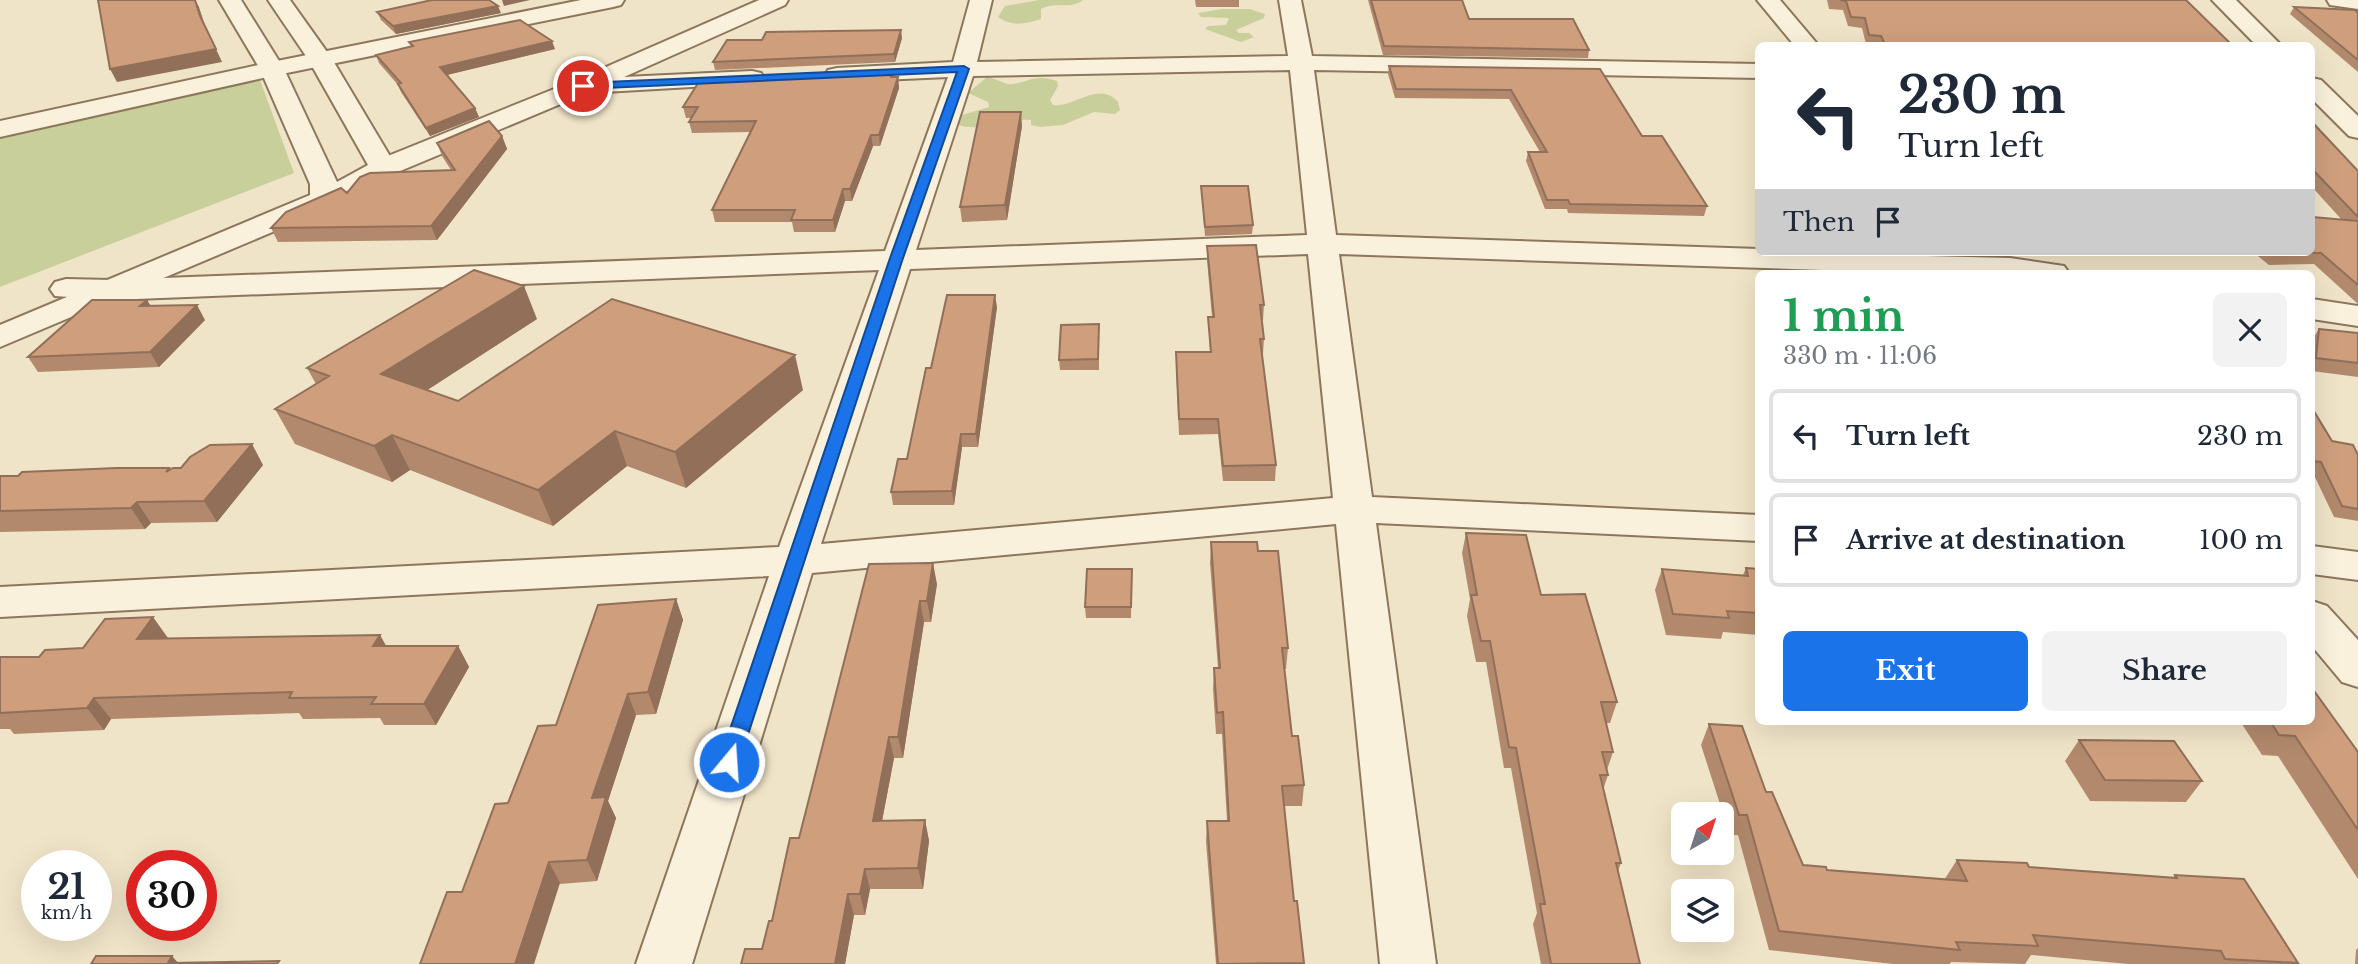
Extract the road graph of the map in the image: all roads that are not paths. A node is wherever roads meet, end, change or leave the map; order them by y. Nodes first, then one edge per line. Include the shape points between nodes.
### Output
1 (230, 0) edge
2 (279, 0) edge
3 (613, 0) edge
4 (981, 0) edge
5 (1290, 0) edge
6 (1768, 0) edge
7 (2223, 0) edge
8 (2338, 0) edge
9 (2358, 2) edge
10 (760, 3) edge
11 (1805, 42) edge
12 (2267, 42) edge
13 (320, 59) junction
14 (1301, 63) junction
15 (272, 69) junction
16 (964, 69) junction
17 (1755, 71) edge
18 (814, 76) edge
19 (773, 77) edge
20 (583, 86) junction
21 (2315, 88) edge
22 (2323, 128) dead end
23 (0, 129) edge
24 (2358, 131) edge
25 (383, 168) junction
26 (324, 192) junction
27 (1321, 244) junction
28 (895, 261) junction
29 (2007, 264) edge
30 (2038, 270) edge
31 (66, 289) junction
32 (111, 290) junction
33 (2315, 309) edge
34 (0, 316) edge
35 (2358, 316) edge
36 (0, 337) edge
37 (1354, 509) junction
38 (1755, 528) edge
39 (795, 560) junction
40 (2315, 560) edge
41 (2358, 566) edge
42 (0, 602) edge
43 (2315, 620) edge
44 (2358, 670) edge
45 (664, 964) edge
46 (1408, 964) edge

1 - 15 street
2 - 13 street
3 - 13 street
4 - 16 street
5 - 14 street
6 - 11 street
7 - 12 street
8 - 9 street
10 - 20 street
13 - 15 street
13 - 25 street
14 - 16 street
14 - 17 street
14 - 27 street
15 - 23 street
15 - 26 street
16 - 18 street
16 - 28 street
19 - 20 street
20 - 25 street
21 - 24 street
22 - 24 street
25 - 26 street
26 - 31 street
26 - 32 street
27 - 28 street
27 - 29 street
27 - 37 street
28 - 32 street
28 - 39 street
29 - 30 street
31 - 32 street
31 - 34 street
32 - 36 street
33 - 35 street
37 - 38 street
37 - 39 street
37 - 46 street
39 - 42 street
39 - 45 street
40 - 41 street
43 - 44 street

